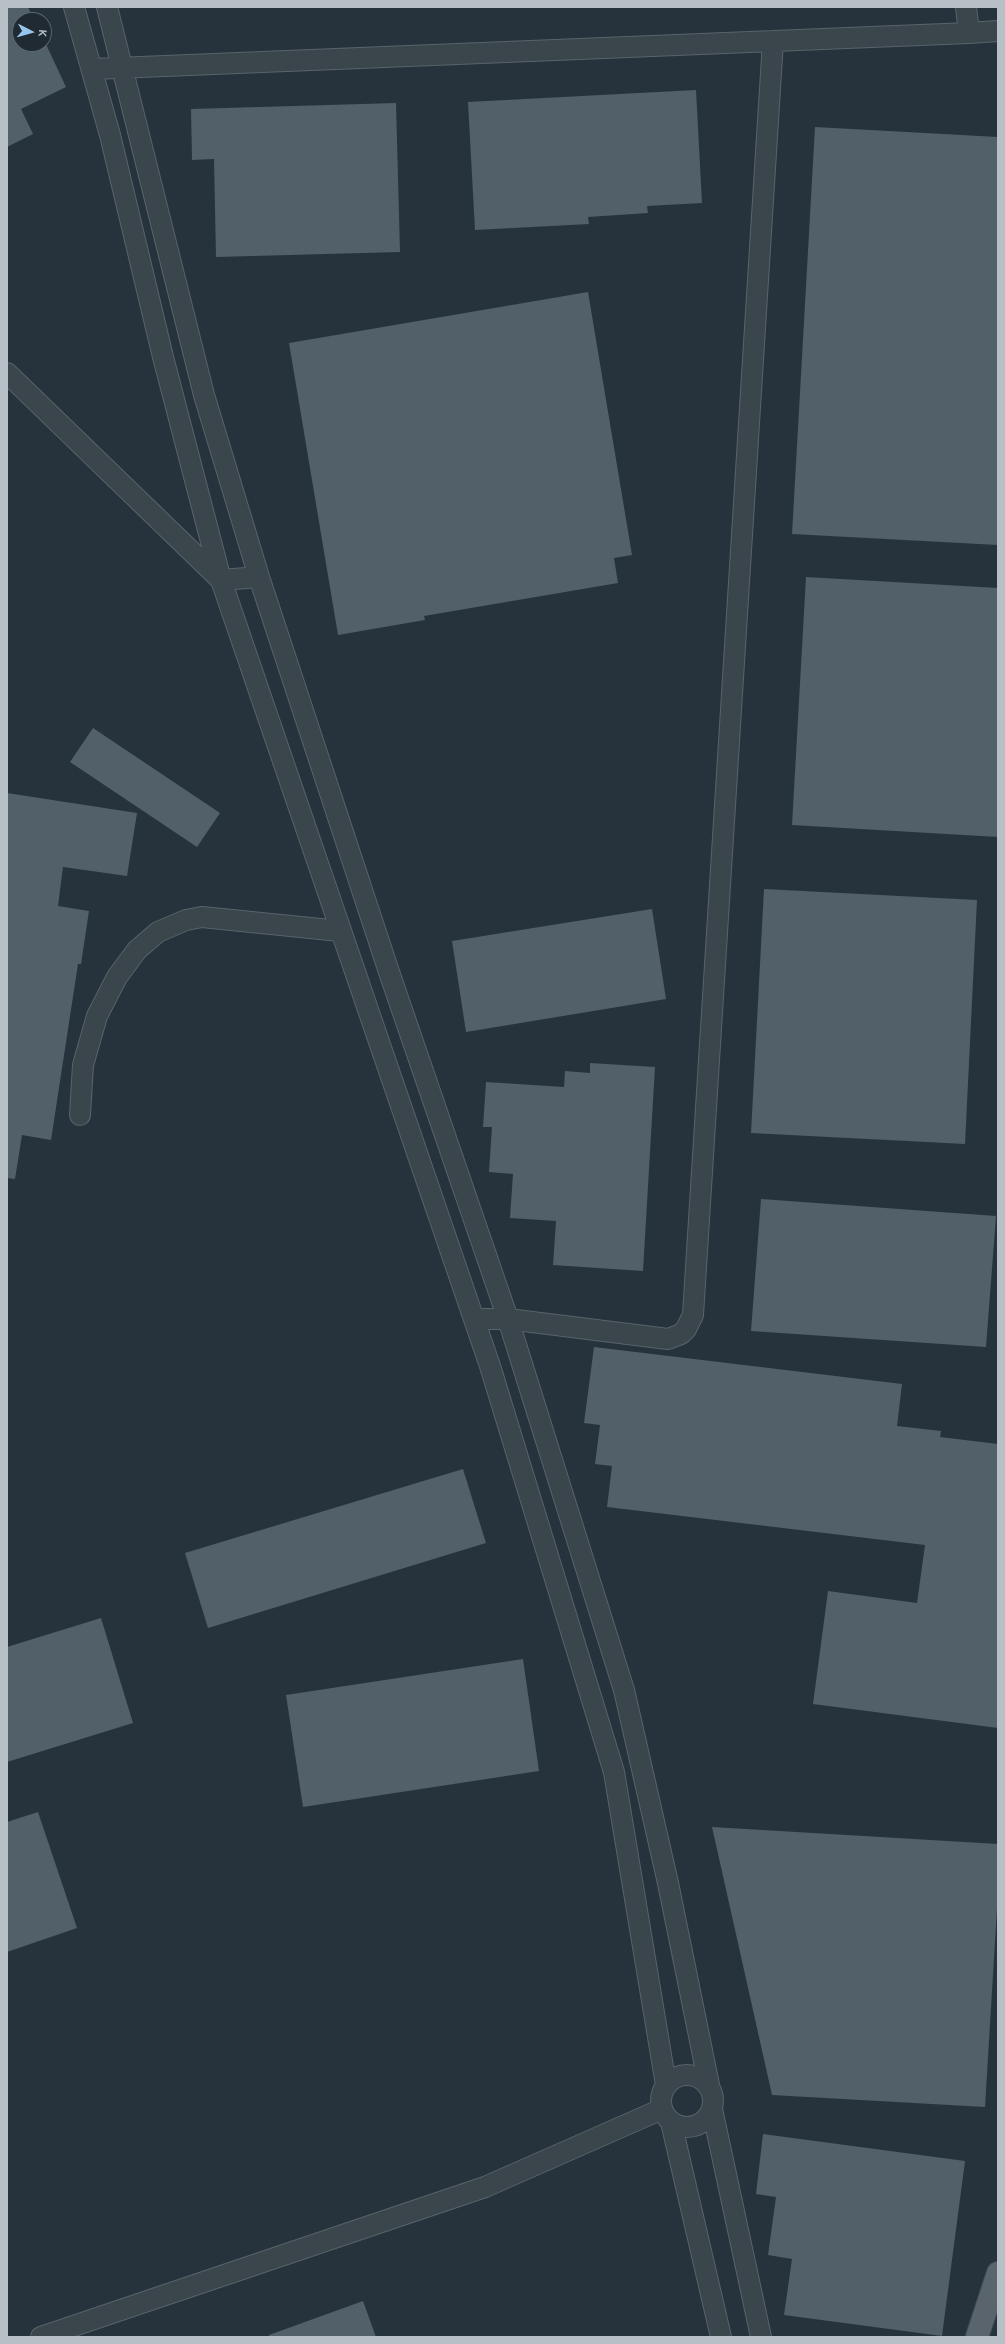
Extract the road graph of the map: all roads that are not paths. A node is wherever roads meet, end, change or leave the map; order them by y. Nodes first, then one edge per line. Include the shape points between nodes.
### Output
1 (74, 7) edge
2 (107, 7) edge
3 (966, 7) edge
4 (998, 31) edge
5 (969, 33) junction
6 (773, 40) junction
7 (122, 67) junction
8 (92, 69) junction
9 (7, 373) edge
10 (259, 577) junction
11 (221, 580) junction
12 (340, 931) junction
13 (80, 1115) dead end
14 (474, 1319) junction
15 (508, 1319) junction
16 (666, 2085) junction
17 (709, 2085) junction
18 (712, 2109) junction
19 (667, 2115) junction
20 (998, 2273) edge
21 (41, 2337) edge
22 (721, 2337) edge
23 (761, 2337) edge
24 (977, 2337) edge

1 - 8 street
2 - 7 street
3 - 5 street
4 - 5 street
5 - 6 street
6 - 7 street
6 - 15 street via 693,1315 681,1334 668,1339
7 - 8 street
7 - 10 street via 204,395
8 - 11 street
9 - 11 street
10 - 11 street
10 - 15 street via 388,972
11 - 12 street
12 - 13 street via 202,917 172,925 158,932 130,959 97,1016 83,1065
12 - 14 street
14 - 15 street
14 - 16 street via 614,1772
15 - 17 street via 624,1690 668,1883
16 - 17 street via 676,2077 688,2074 696,2075
16 - 19 street via 661,2096
17 - 18 street via 714,2101
18 - 19 street via 702,2123 695,2126 679,2126
18 - 23 street
19 - 21 street via 485,2187
19 - 22 street
20 - 24 main road

